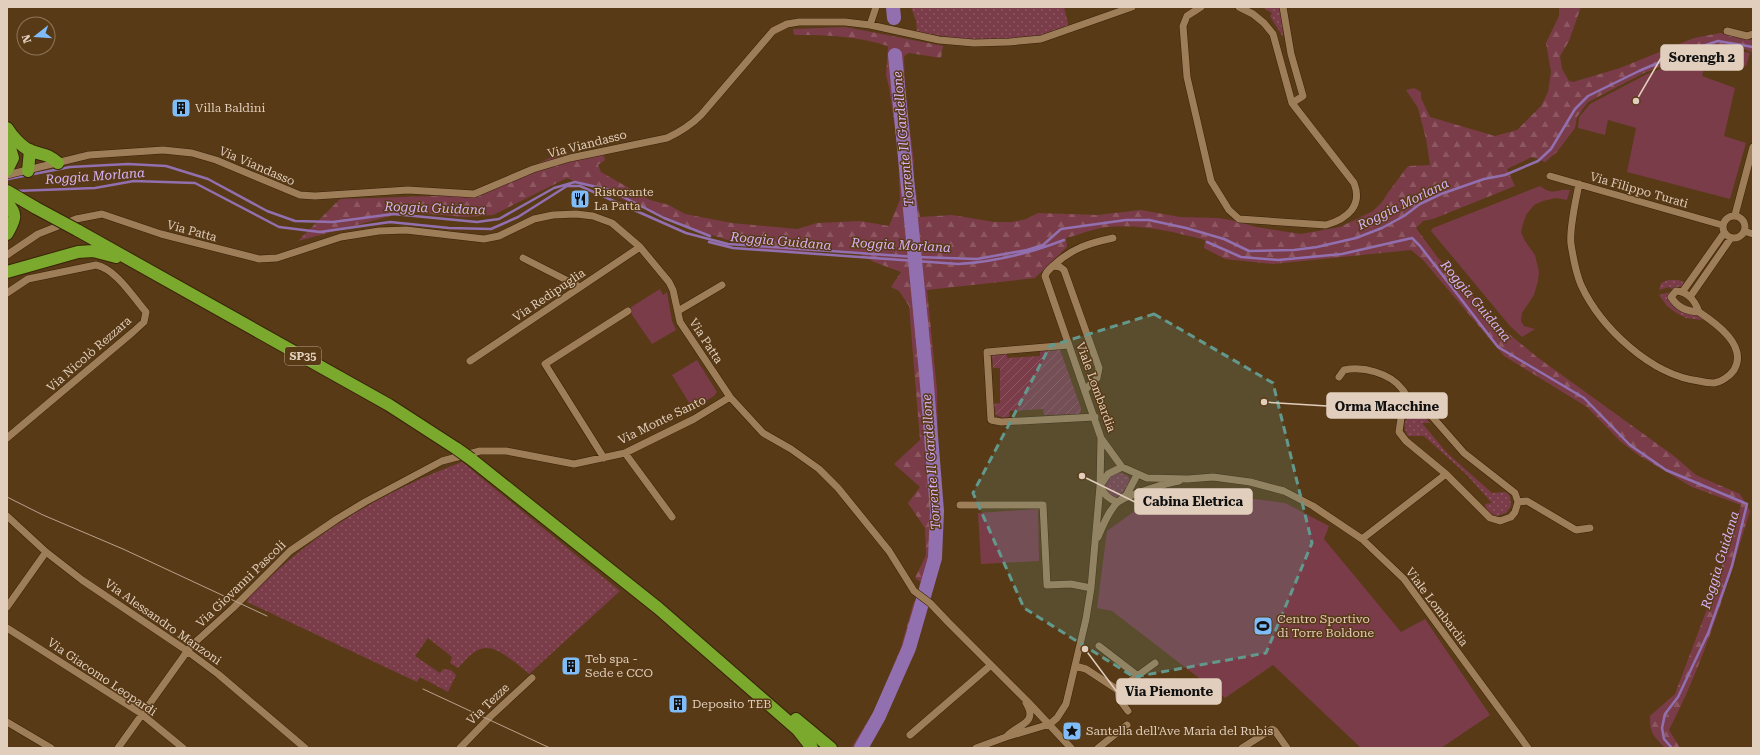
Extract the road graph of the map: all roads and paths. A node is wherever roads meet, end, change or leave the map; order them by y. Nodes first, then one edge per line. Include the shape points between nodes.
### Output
1 (876, 7) edge
2 (1132, 7) edge
3 (1201, 7) edge
4 (1239, 7) edge
5 (1283, 7) edge
6 (870, 25) junction
7 (1728, 31) dead end
8 (1753, 34) edge
9 (1292, 103) junction
10 (7, 128) edge
11 (7, 138) edge
12 (1753, 147) edge
13 (30, 150) junction
14 (13, 158) junction
15 (58, 163) junction
16 (7, 170) edge
17 (28, 171) junction
18 (7, 175) edge
19 (1550, 176) dead end
20 (1579, 184) junction
21 (7, 192) edge
22 (7, 203) edge
23 (1735, 216) junction
24 (1722, 225) junction
25 (1744, 231) junction
26 (1724, 233) junction
27 (7, 234) edge
28 (1753, 234) edge
29 (1113, 238) dead end
30 (1731, 238) junction
31 (640, 247) junction
32 (7, 255) edge
33 (523, 258) dead end
34 (1053, 266) junction
35 (145, 268) junction
36 (7, 272) edge
37 (722, 285) dead end
38 (580, 287) junction
39 (1682, 291) junction
40 (7, 293) edge
41 (1690, 297) junction
42 (628, 311) dead end
43 (678, 312) junction
44 (1699, 312) junction
45 (1069, 344) junction
46 (470, 361) dead end
47 (1339, 377) dead end
48 (1085, 390) junction
49 (730, 397) junction
50 (1410, 406) junction
51 (1095, 417) junction
52 (7, 438) edge
53 (1101, 438) junction
54 (625, 452) junction
55 (462, 455) junction
56 (604, 458) junction
57 (1122, 467) junction
58 (1446, 474) junction
59 (1136, 475) junction
60 (1188, 479) junction
61 (1100, 486) junction
62 (1118, 502) junction
63 (1518, 502) junction
64 (960, 505) dead end
65 (7, 516) edge
66 (672, 517) dead end
67 (1590, 528) dead end
68 (1362, 539) junction
69 (1096, 541) junction
70 (46, 552) junction
71 (1091, 588) junction
72 (7, 607) edge
73 (658, 608) junction
74 (7, 628) edge
75 (1099, 646) dead end
76 (188, 651) junction
77 (1154, 663) dead end
78 (991, 665) junction
79 (1075, 666) junction
80 (1138, 676) junction
81 (532, 678) dead end
82 (1118, 690) junction
83 (1020, 692) junction
84 (1128, 711) dead end
85 (142, 715) junction
86 (7, 722) edge
87 (1050, 724) junction
88 (1127, 725) dead end
89 (910, 735) dead end
90 (1006, 737) junction
91 (51, 748) edge
92 (118, 748) edge
93 (183, 748) edge
94 (305, 748) edge
95 (460, 748) edge
96 (812, 748) edge
97 (832, 748) edge
98 (976, 748) edge
99 (1071, 748) edge
100 (1098, 748) edge
101 (1242, 748) edge
102 (1287, 748) edge
103 (1528, 748) edge

1 - 6 street
2 - 6 street, Via Viandasso via 1041,39 1009,42 939,40
3 - 9 street via 1187,16 1183,26 1187,77 1205,160 1211,181 1222,201 1239,218 1326,225 1340,221 1356,204 1358,193 1354,183
4 - 9 street via 1254,14 1273,34
5 - 9 street via 1291,54 1303,96
6 - 15 street, Via Viandasso via 845,22 788,24 773,31 701,115 677,134 570,158 533,169 474,194 408,190 300,195 216,160 192,153 163,150 100,153
7 - 8 street via 1747,36
10 - 13 highway
11 - 14 highway
12 - 23 street
13 - 15 highway via 50,156
13 - 17 highway
14 - 16 highway
14 - 17 highway
15 - 17 street, Via Viandasso
17 - 18 street, Via Viandasso
19 - 20 street, Via Filippo Turati
20 - 24 street, Via Filippo Turati
20 - 44 street via 1571,242 1581,284 1607,326 1635,351 1662,369 1690,380 1714,383 1730,375 1738,361 1734,343
21 - 35 highway, SP35, bridge
22 - 27 highway via 14,213 14,221
23 - 24 street via 1728,217
23 - 25 street via 1744,221
24 - 26 street
25 - 28 street
25 - 30 street via 1740,236
26 - 30 street
26 - 39 street
29 - 34 street, Viale Lombardia via 1086,244 1069,252
30 - 41 street
31 - 32 street, Via Patta via 612,223 593,216 563,213 538,218 499,236 484,239 406,230 380,231 341,237 277,258 259,259 161,234 102,214 76,219 38,234
31 - 38 street, Via Redipuglia
31 - 43 street, Via Patta via 670,282
33 - 38 street
34 - 45 street, Viale Lombardia via 1046,272 1046,281
34 - 48 street via 1064,270 1099,368 1097,378
35 - 36 highway via 93,251 78,252
35 - 55 highway, SP35 via 389,405
37 - 43 street
38 - 46 street, Via Redipuglia
39 - 41 street
39 - 44 street via 1676,291 1671,297 1676,305 1687,311
40 - 52 street, Via Nicolò Rezzara via 28,280 96,265 113,272 146,312 144,322 133,332
41 - 44 street via 1695,301
42 - 56 street via 545,364
43 - 49 street, Via Patta via 680,322 690,339
45 - 48 street, Viale Lombardia
45 - 51 street via 988,352 991,420 1001,422
47 - 50 street via 1344,370 1354,368 1386,376 1402,389
48 - 51 street, Viale Lombardia
49 - 54 street, Via Monte Santo via 694,419
49 - 78 street, Via Patta via 763,433 819,469 838,488 889,551 914,590
50 - 58 street via 1401,418 1399,432 1406,441
50 - 63 street via 1422,405 1464,453 1515,493
51 - 53 street, Viale Lombardia
53 - 57 street, Viale Lombardia
53 - 61 street
54 - 56 street, Via Monte Santo
54 - 66 street
55 - 56 street, Via Monte Santo via 480,451 506,451 574,464
55 - 73 highway, SP35
55 - 76 street, Via Giovanni Pascoli via 442,461 365,502 309,537 281,559
57 - 59 street, Viale Lombardia
57 - 61 street via 1108,474
58 - 63 street via 1490,518 1500,521 1511,517
58 - 68 street
59 - 60 street, Viale Lombardia via 1147,478
59 - 62 street via 1127,494
60 - 62 street via 1151,488
60 - 68 street, Viale Lombardia via 1213,477 1250,482 1284,491 1313,506
61 - 62 street via 1108,498
61 - 69 street
62 - 69 street via 1107,517
63 - 67 street via 1526,502 1576,530
64 - 71 street via 1043,505 1047,585 1071,584
65 - 70 street, Via Alessandro Manzoni
68 - 103 street, Viale Lombardia via 1404,579
69 - 71 street
70 - 72 street
70 - 76 street, Via Alessandro Manzoni via 82,580
71 - 79 street
73 - 96 highway via 798,730
73 - 97 highway, SP35
74 - 85 street, Via Giacomo Leopardi
75 - 80 street
76 - 85 street, Via Giovanni Pascoli
76 - 94 street, Via Alessandro Manzoni
77 - 80 street
78 - 83 street, Via Patta
78 - 89 street
79 - 82 street via 1086,669
79 - 87 street via 1066,704
80 - 82 street
81 - 95 street, Via Tezze
82 - 84 street via 1119,699
83 - 87 street, Via Patta
83 - 90 street via 1028,706 1030,717 1026,723 1014,728
85 - 92 street, Via Giovanni Pascoli
85 - 93 street, Via Giacomo Leopardi
86 - 91 street
87 - 90 street
87 - 99 street, Via Patta
88 - 100 street
90 - 98 street
101 - 102 street via 1272,729

